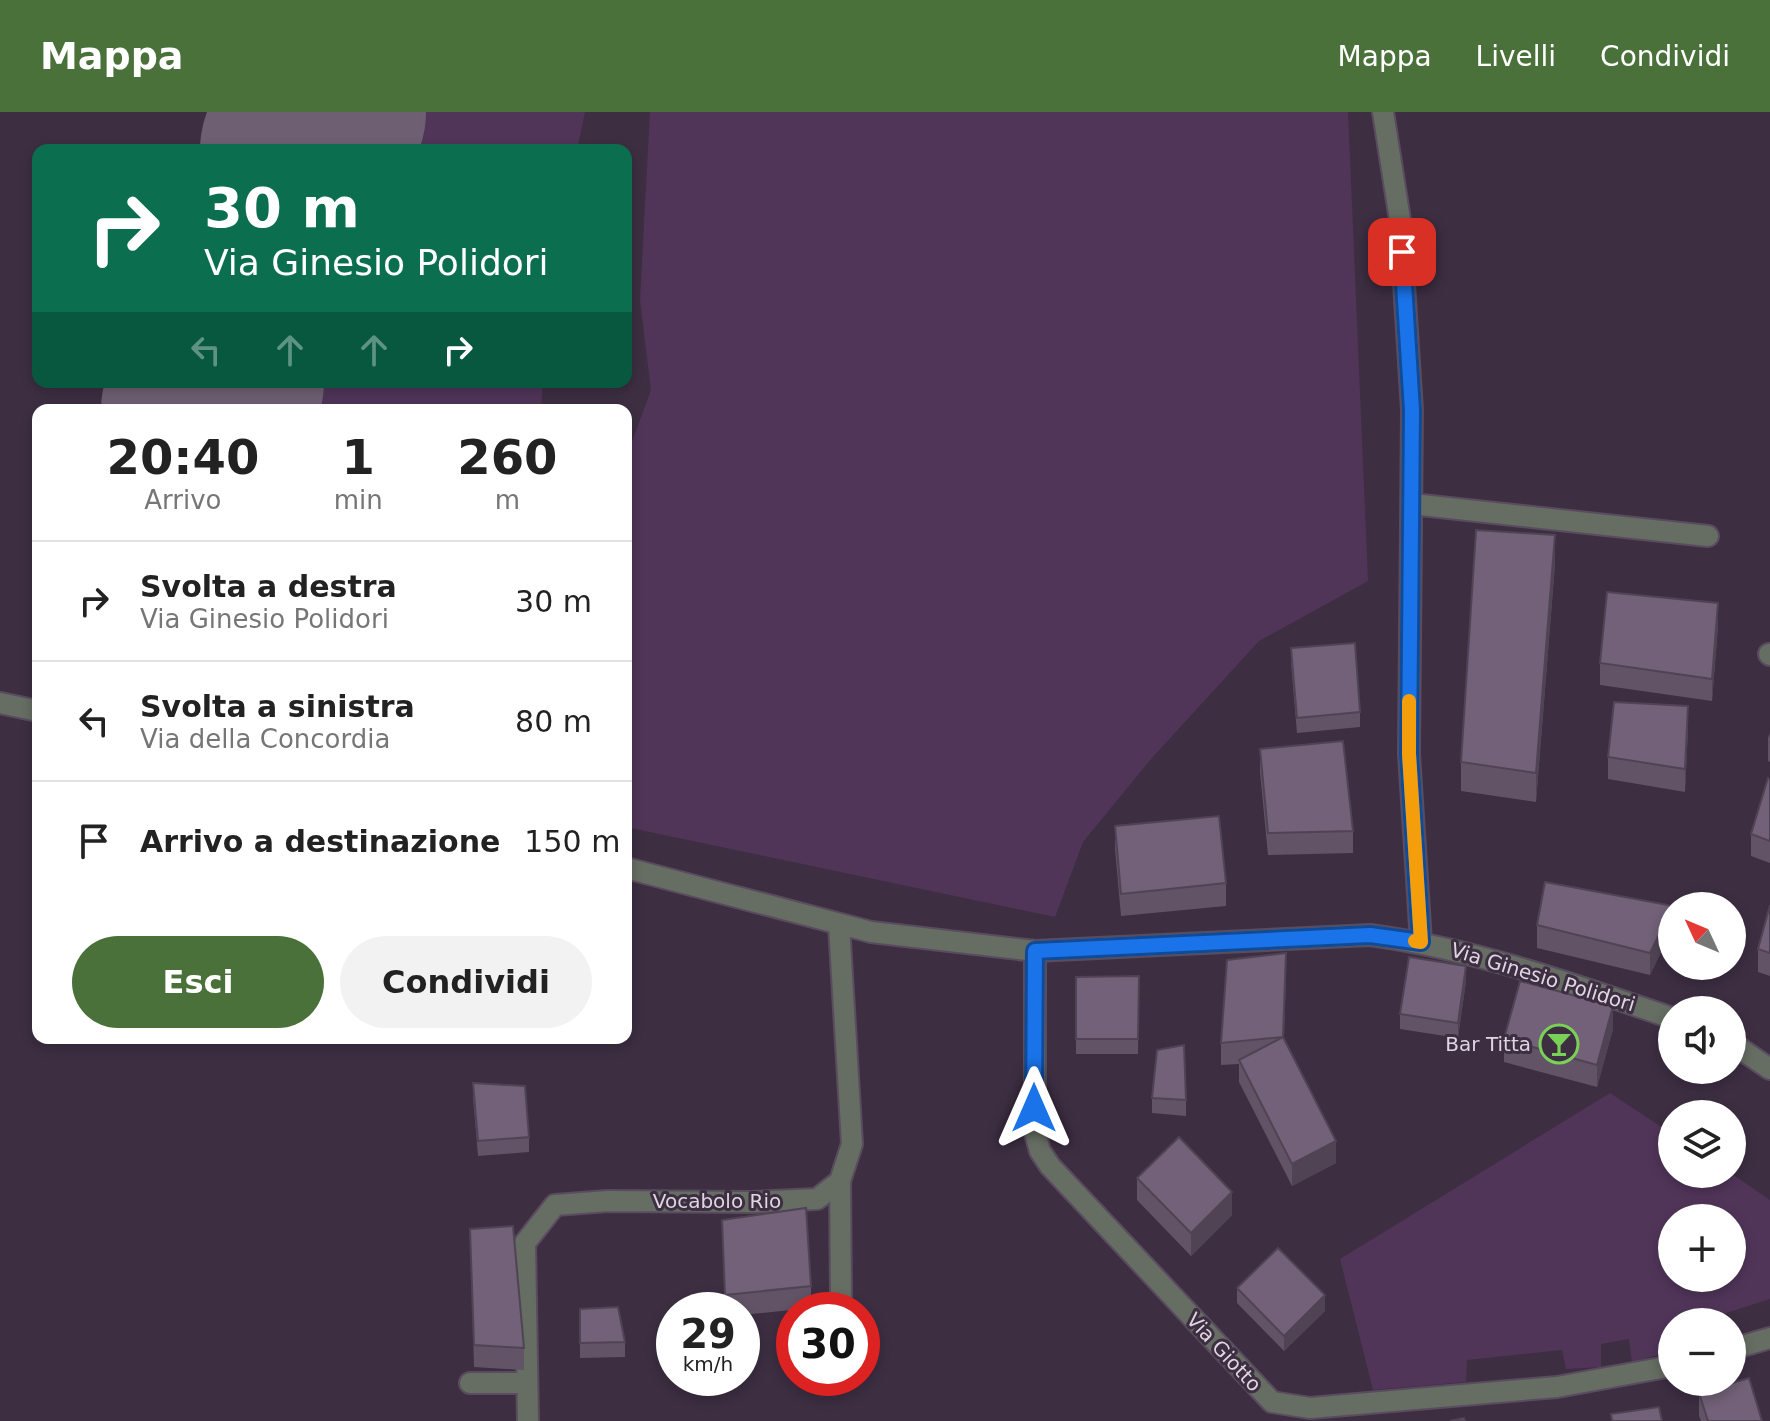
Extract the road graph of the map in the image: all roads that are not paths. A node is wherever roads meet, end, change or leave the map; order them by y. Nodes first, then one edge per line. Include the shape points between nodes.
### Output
1 (1383, 112) edge
2 (1412, 504) junction
3 (1708, 536) dead end
4 (0, 703) edge
5 (32, 710) edge
6 (632, 870) edge
7 (839, 925) junction
8 (1421, 942) junction
9 (1035, 951) junction
10 (1658, 1013) edge
11 (1746, 1053) edge
12 (1770, 1069) edge
13 (840, 1181) junction
14 (841, 1292) edge
15 (1770, 1338) edge
16 (1746, 1345) edge
17 (1658, 1369) edge
18 (470, 1383) dead end
19 (526, 1383) junction
20 (528, 1421) edge

1 - 2 street via 1400,220
2 - 3 street
2 - 8 street via 1409,754
4 - 5 street
6 - 7 street, Via Ginesio Polidori
7 - 9 street, Via Ginesio Polidori
7 - 13 street via 852,1144
8 - 9 street, Via Ginesio Polidori via 1370,935
8 - 10 street, Via Ginesio Polidori
9 - 17 street, Via Giotto via 1035,1133 1040,1151 1272,1402 1310,1408 1557,1387
11 - 12 street
13 - 14 street
13 - 19 street, Vocabolo Rio via 817,1199 555,1205 525,1243
15 - 16 street
18 - 19 street
19 - 20 street, Vocabolo Rio

